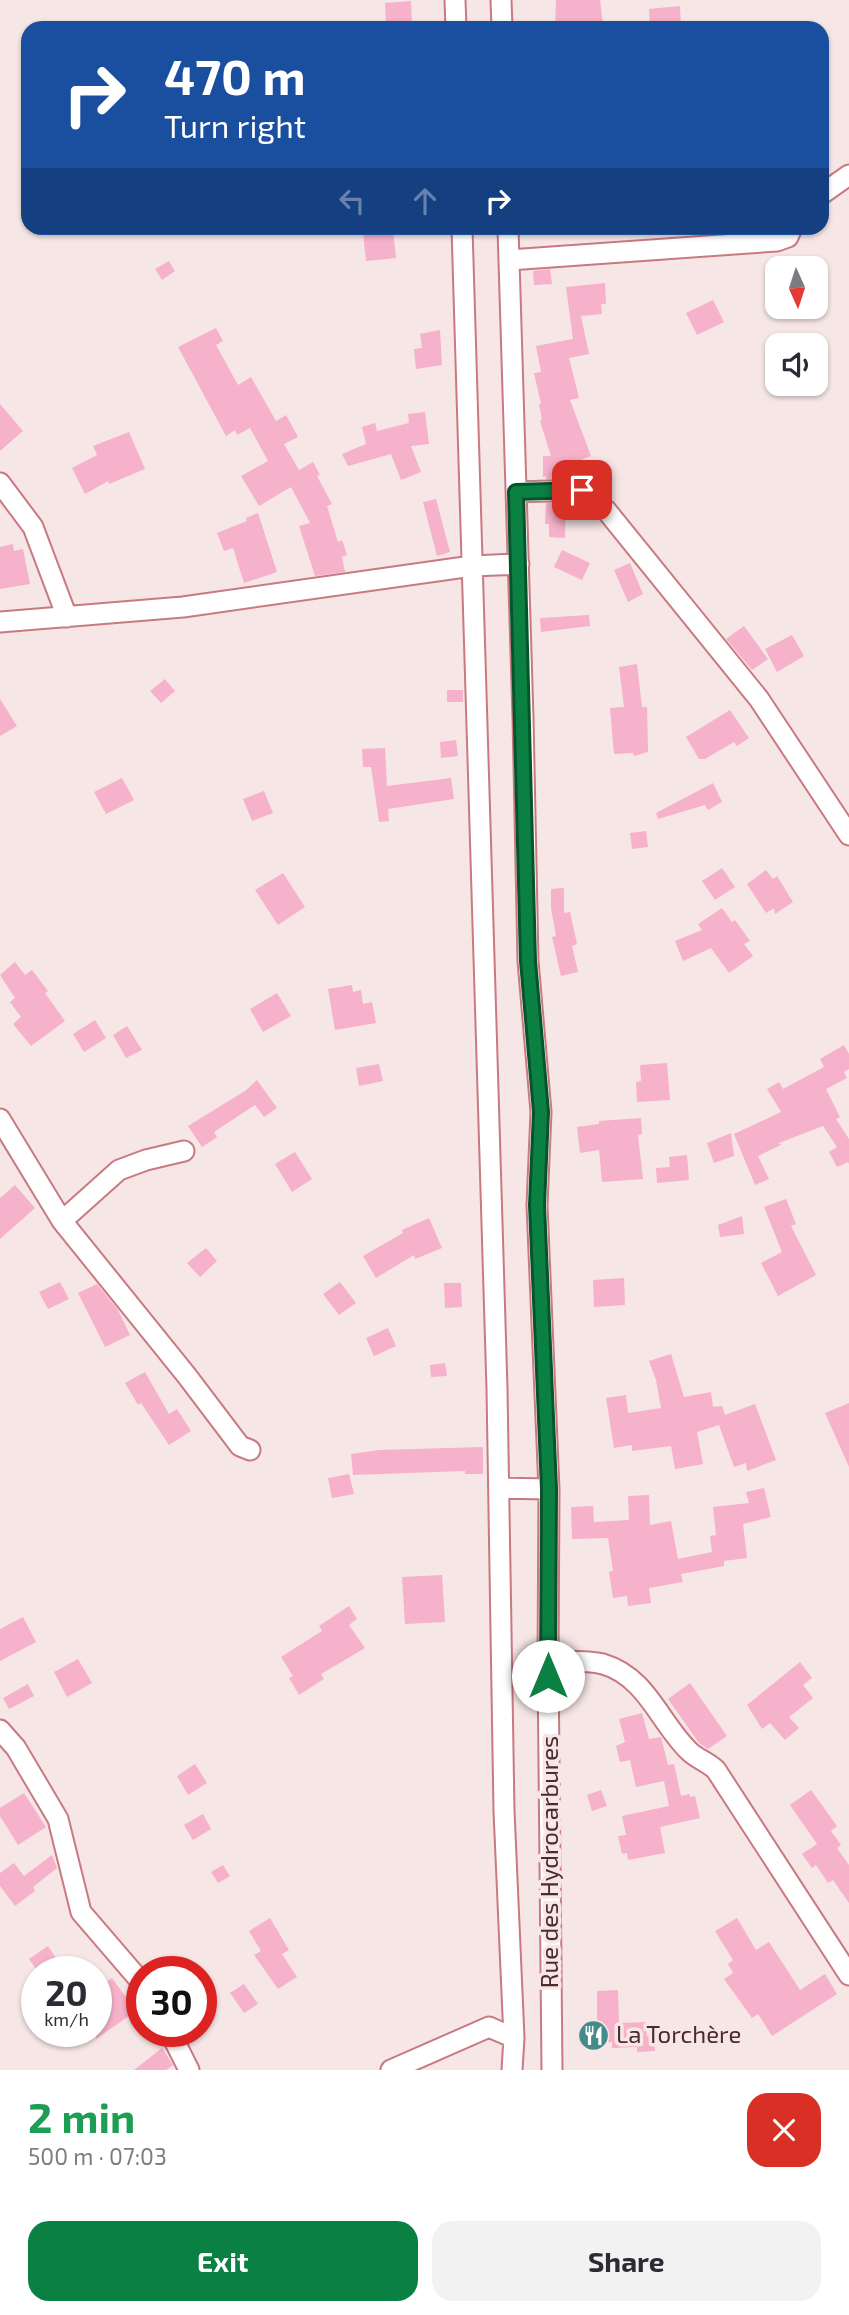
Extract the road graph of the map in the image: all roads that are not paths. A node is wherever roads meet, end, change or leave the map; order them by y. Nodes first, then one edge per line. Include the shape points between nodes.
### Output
1 (455, 0) edge
2 (501, 0) edge
3 (456, 21) edge
4 (502, 21) edge
5 (849, 175) edge
6 (829, 189) edge
7 (462, 235) edge
8 (508, 235) edge
9 (789, 235) edge
10 (509, 260) junction
11 (0, 483) edge
12 (516, 492) junction
13 (519, 564) junction
14 (472, 566) junction
15 (67, 617) junction
16 (0, 622) edge
17 (849, 835) edge
18 (0, 1119) edge
19 (184, 1151) dead end
20 (62, 1221) junction
21 (250, 1450) dead end
22 (499, 1488) junction
23 (549, 1489) junction
24 (548, 1661) junction
25 (0, 1730) edge
26 (126, 1964) edge
27 (849, 1975) edge
28 (514, 2038) junction
29 (178, 2047) edge
30 (189, 2070) edge
31 (391, 2070) edge
32 (512, 2070) edge
33 (552, 2070) edge

1 - 3 street
2 - 4 street
5 - 6 street
7 - 14 street
8 - 10 street, Rue des Hydrocarbures
9 - 10 street via 777,241
10 - 12 street, Rue des Hydrocarbures
11 - 15 street via 33,527
12 - 13 street, Rue des Hydrocarbures
12 - 17 street via 582,490 596,499 760,699
13 - 14 street
13 - 23 street, Rue des Hydrocarbures via 528,961 541,1112 537,1205
14 - 15 street via 183,607
14 - 22 street
15 - 16 street
18 - 20 street
19 - 20 street via 120,1170
20 - 21 street via 240,1446
22 - 23 street
22 - 28 street via 503,1811
23 - 24 street, Rue des Hydrocarbures
24 - 27 street via 600,1663 639,1685 689,1751 716,1770
24 - 33 street, Rue des Hydrocarbures
25 - 26 street via 16,1748 58,1819 81,1912
28 - 31 street via 489,2027
28 - 32 street
29 - 30 street

